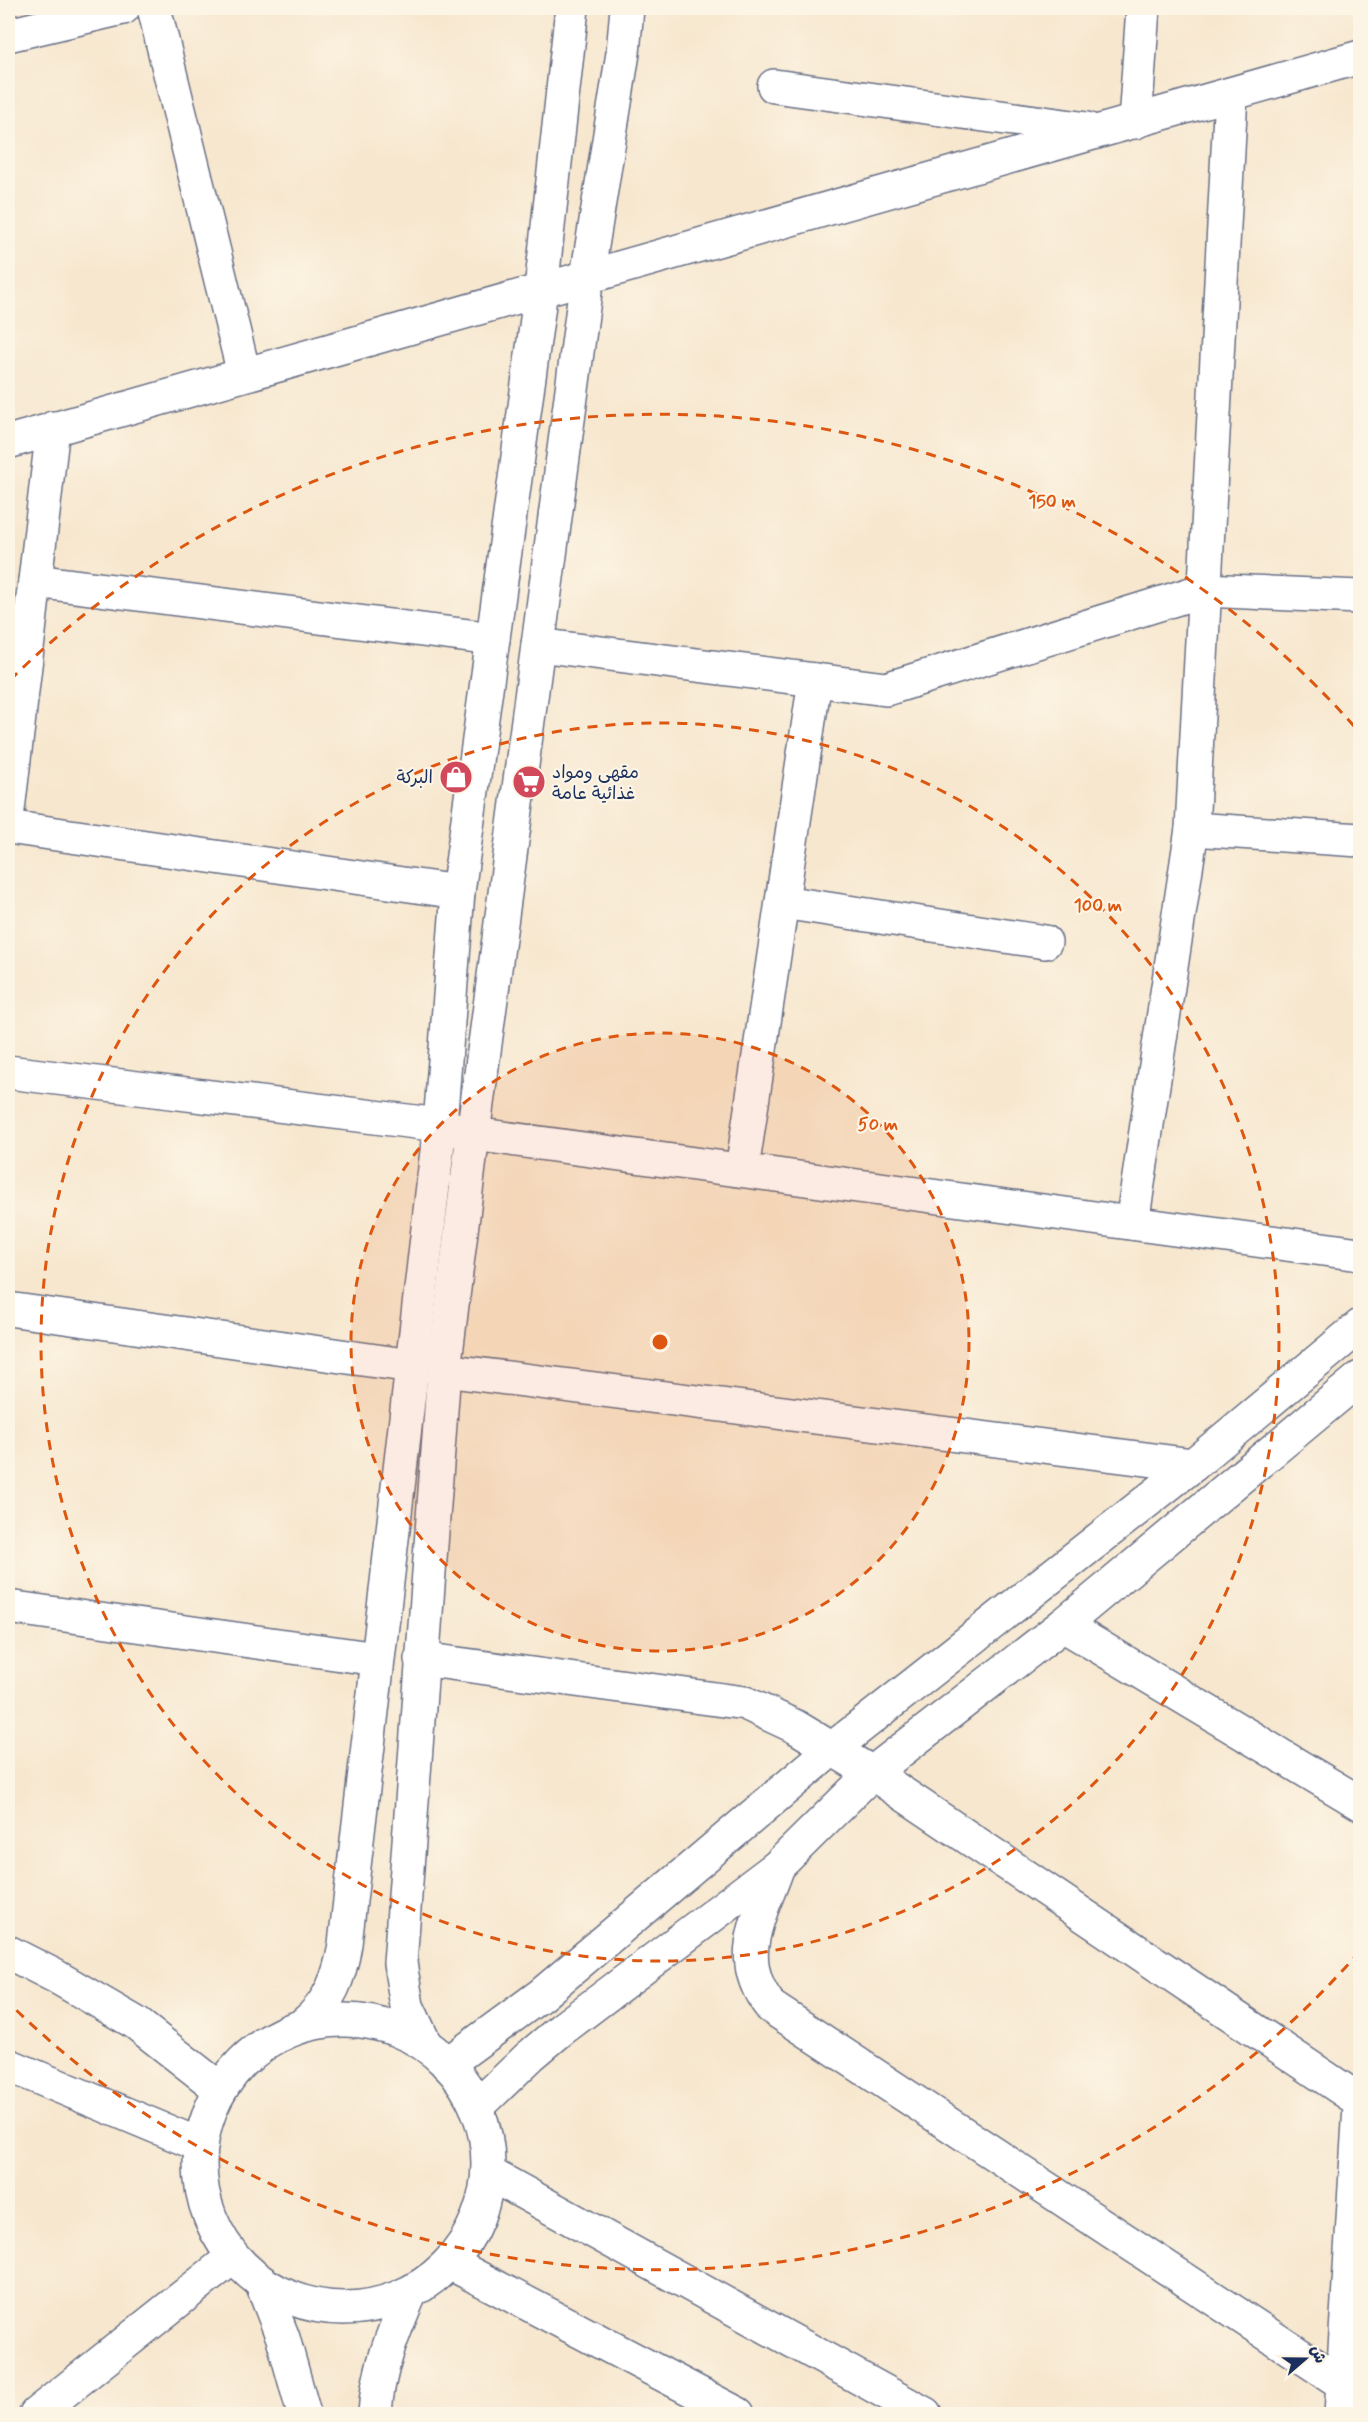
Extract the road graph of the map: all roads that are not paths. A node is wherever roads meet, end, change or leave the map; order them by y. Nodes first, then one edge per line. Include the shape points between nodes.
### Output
1 (123, 8) edge
2 (154, 8) edge
3 (572, 8) edge
4 (627, 8) edge
5 (1143, 8) edge
6 (8, 35) edge
7 (1360, 57) edge
8 (774, 86) dead end
9 (1231, 94) junction
10 (1135, 122) junction
11 (1099, 130) junction
12 (587, 277) junction
13 (542, 290) junction
14 (243, 375) junction
15 (53, 428) junction
16 (9, 436) edge
17 (35, 581) junction
18 (1204, 590) junction
19 (1360, 597) edge
20 (493, 639) junction
21 (538, 645) junction
22 (815, 680) junction
23 (8, 810) edge
24 (8, 827) edge
25 (1192, 829) junction
26 (1360, 840) edge
27 (458, 892) junction
28 (782, 902) junction
29 (1045, 942) dead end
30 (8, 1072) edge
31 (440, 1125) junction
32 (473, 1134) junction
33 (742, 1170) junction
34 (1132, 1222) junction
35 (1360, 1254) edge
36 (8, 1309) edge
37 (1360, 1326) edge
38 (412, 1366) junction
39 (444, 1370) junction
40 (1360, 1378) edge
41 (1193, 1465) junction
42 (8, 1607) edge
43 (1063, 1625) junction
44 (377, 1659) junction
45 (421, 1659) junction
46 (832, 1749) junction
47 (872, 1773) junction
48 (1360, 1803) edge
49 (778, 1866) junction
50 (8, 1952) edge
51 (304, 2024) junction
52 (436, 2054) junction
53 (8, 2065) edge
54 (220, 2089) junction
55 (1360, 2104) edge
56 (477, 2108) junction
57 (200, 2145) junction
58 (488, 2173) junction
59 (233, 2257) junction
60 (450, 2263) junction
61 (262, 2284) junction
62 (410, 2294) junction
63 (1342, 2399) edge
64 (36, 2415) edge
65 (304, 2415) edge
66 (375, 2415) edge
67 (738, 2415) edge
68 (925, 2415) edge

1 - 6 street
2 - 14 street
3 - 13 street
4 - 12 street
5 - 10 street
7 - 9 street
8 - 11 street
9 - 10 street
9 - 18 street
10 - 11 street
11 - 12 street
12 - 13 street
12 - 21 street
13 - 14 street
13 - 20 street
14 - 15 street
15 - 16 street
15 - 17 street
17 - 20 street
17 - 23 street
18 - 19 street
18 - 22 street via 886,689
18 - 25 street
20 - 27 street
21 - 22 street
21 - 32 street
22 - 28 street
24 - 27 street
25 - 26 street
25 - 34 street
27 - 31 street
28 - 29 street
28 - 33 street
30 - 31 street
31 - 32 street
31 - 38 street
32 - 33 street
32 - 39 street
33 - 34 street
34 - 35 street
36 - 38 street
37 - 41 street
38 - 44 street
39 - 41 street
39 - 45 street
40 - 43 street
41 - 46 street
42 - 44 street
43 - 47 street
43 - 48 street
44 - 51 street via 342,1963 328,1998
45 - 46 street via 745,1703
45 - 52 street via 400,1963 407,2006
46 - 47 street
46 - 52 street via 540,1995
47 - 49 street
47 - 55 street
49 - 56 street via 562,2029
49 - 63 street via 750,1952 755,1982 771,2007
50 - 54 street via 136,2023
51 - 52 street via 346,2019 387,2025
51 - 54 street via 271,2038 242,2060
52 - 56 street via 456,2072
53 - 57 street
54 - 57 street via 207,2116
55 - 63 street
56 - 58 street via 486,2139
57 - 59 street via 201,2185 212,2223
58 - 60 street via 477,2221
58 - 68 street
59 - 61 street
59 - 64 street
60 - 62 street
60 - 67 street
61 - 62 street via 309,2305 360,2308
61 - 65 street via 283,2338
62 - 66 street via 394,2330

